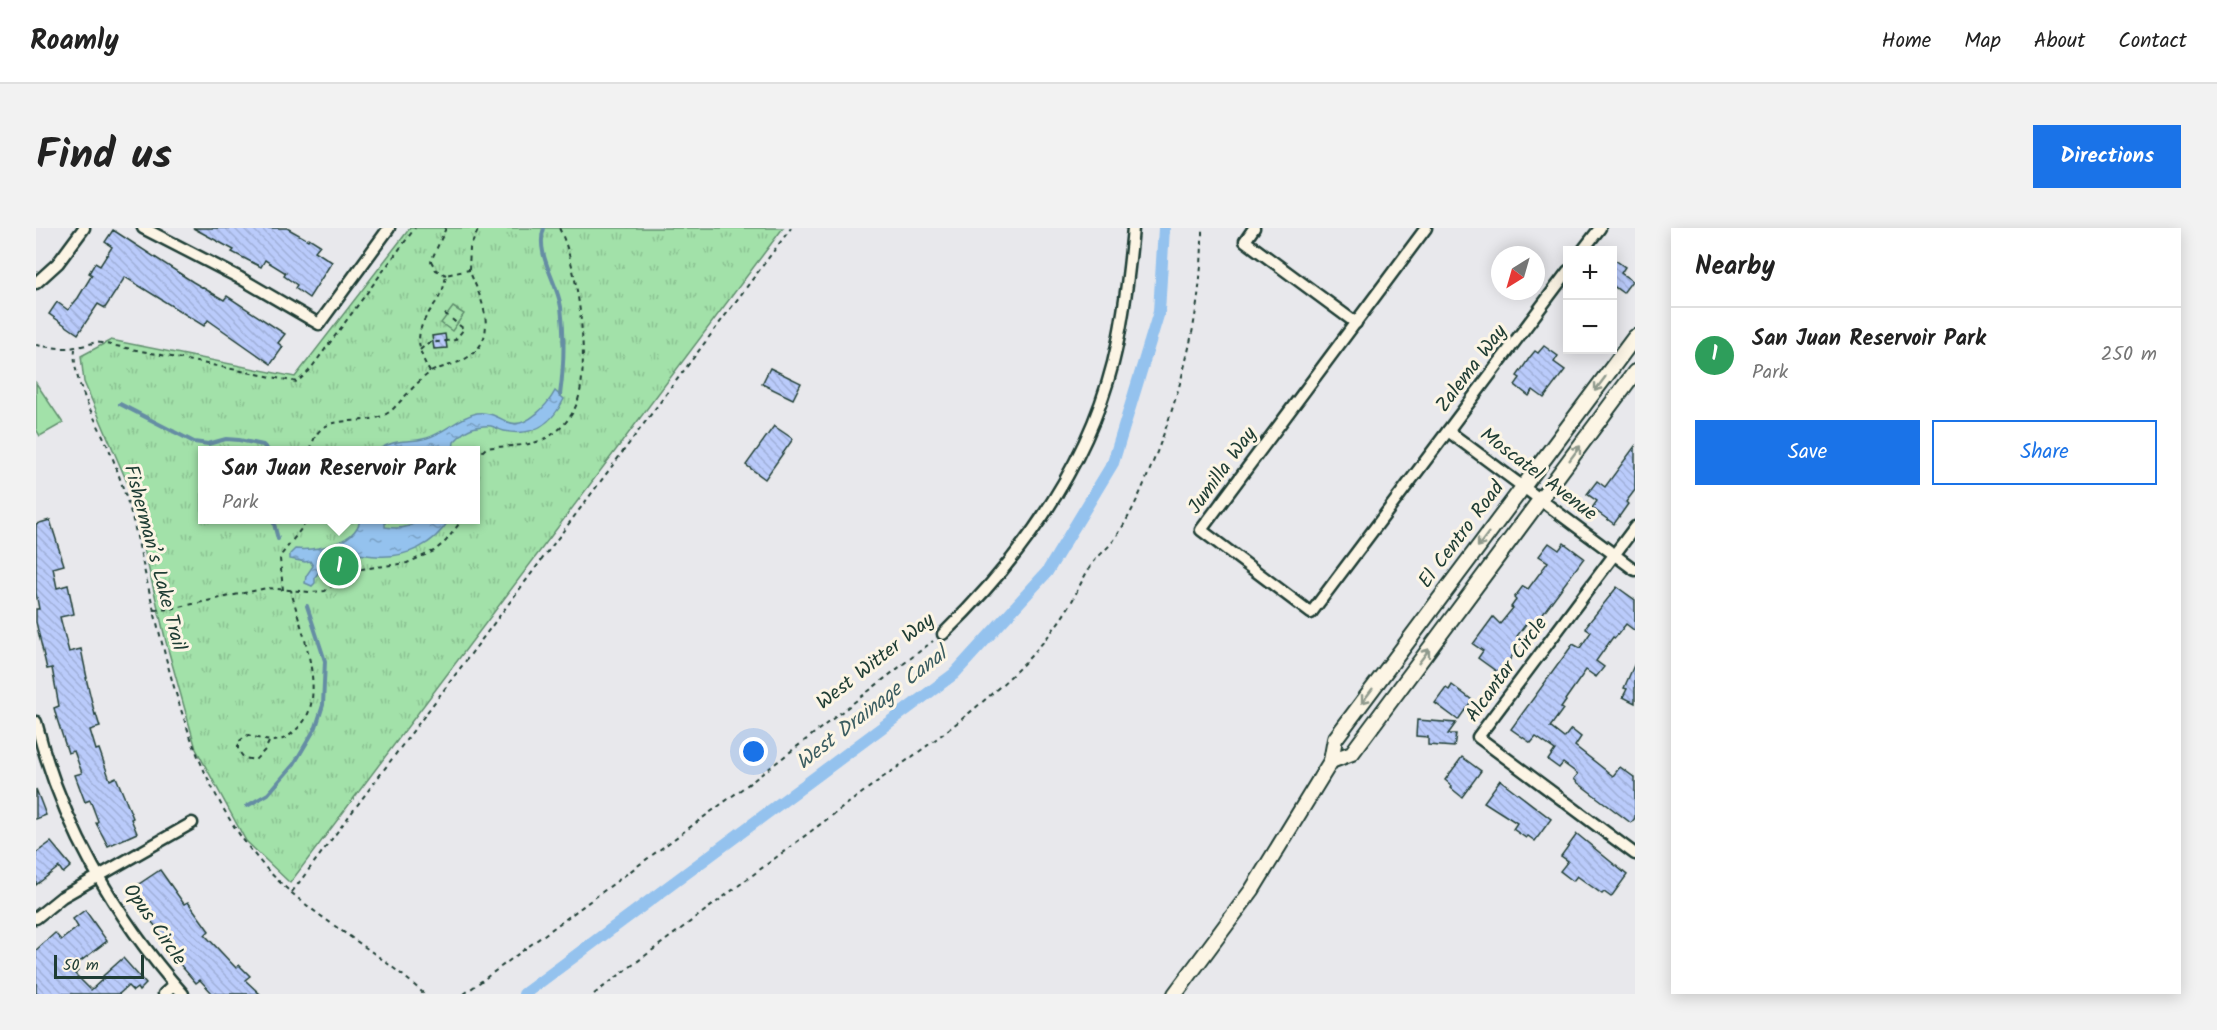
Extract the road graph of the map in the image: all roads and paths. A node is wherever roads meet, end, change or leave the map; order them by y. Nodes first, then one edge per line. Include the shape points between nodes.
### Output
1 (84, 228) edge
2 (143, 228) edge
3 (388, 228) edge
4 (415, 228) edge
5 (446, 228) edge
6 (479, 228) edge
7 (559, 228) edge
8 (791, 228) edge
9 (1133, 228) edge
10 (1202, 228) edge
11 (1254, 228) edge
12 (1426, 228) edge
13 (1600, 228) edge
14 (1586, 246) edge
15 (470, 270) junction
16 (446, 275) junction
17 (1563, 278) edge
18 (36, 283) edge
19 (444, 313) dead end
20 (1356, 323) junction
21 (1635, 337) edge
22 (36, 345) edge
23 (75, 349) junction
24 (420, 350) junction
25 (429, 372) junction
26 (1635, 372) edge
27 (1448, 431) junction
28 (312, 446) edge
29 (480, 454) edge
30 (1523, 486) junction
31 (1540, 500) junction
32 (304, 524) edge
33 (458, 524) edge
34 (1635, 527) edge
35 (1614, 554) junction
36 (1635, 570) edge
37 (283, 590) junction
38 (291, 590) junction
39 (154, 610) junction
40 (942, 634) joint
41 (36, 722) edge
42 (269, 742) junction
43 (1331, 761) junction
44 (192, 823) dead end
45 (1635, 854) edge
46 (98, 876) junction
47 (292, 892) junction
48 (36, 918) edge
49 (174, 984) junction
50 (164, 994) edge
51 (183, 994) edge
52 (424, 994) edge
53 (464, 994) edge
54 (594, 994) edge
55 (1175, 994) edge

1 - 18 street via 58,263
2 - 3 street via 319,324
4 - 23 path via 297,382 96,342
5 - 16 path via 431,261 436,270
6 - 15 path via 471,248
7 - 29 path via 576,288 581,327 578,402 568,420 549,437 522,446 486,448
8 - 47 path
9 - 40 street, West Witter Way via 1113,364 1082,450 1041,521 972,605
10 - 54 path via 1190,342 1164,436 1138,499 1115,539 1093,563 1058,623 1030,657 929,746
11 - 20 street via 1245,241
12 - 20 street, Jumilla Way
13 - 14 street
15 - 16 path
15 - 25 path via 486,312 484,335 463,360
16 - 24 path via 441,293 420,328
17 - 27 street, Zalema Way
19 - 24 path via 464,329 455,340 428,343
20 - 27 street, Jumilla Way via 1202,530 1311,612
21 -> 30 main road, El Centro Road
22 - 23 path
23 - 39 path, Fisherman’s Lake Trail via 78,379 130,509
24 - 25 path
25 - 28 path via 385,415 340,421 324,428
31 -> 26 main road, El Centro Road
27 - 30 street, Moscatel Avenue
30 - 31 street, Moscatel Avenue
30 -> 43 main road, El Centro Road via 1335,739
31 - 35 street, Moscatel Avenue
43 -> 31 main road, El Centro Road via 1352,753
32 - 37 path via 280,559
33 - 38 path via 446,541 420,559 354,570 325,591
34 - 35 street, Alcantar Circle
35 - 36 street, Moscatel Avenue
35 - 45 street, Alcantar Circle via 1478,736
37 - 38 path
37 - 39 path via 267,588
38 - 42 path via 312,668 310,706 302,724 288,738
39 - 47 path, Fisherman’s Lake Trail via 178,699 202,767 232,825 266,868
40 - 53 path, West Witter Way via 763,773
41 - 46 street, Opus Circle via 58,791
42 - 42 path via 248,735 238,742 238,750 244,758 255,760
43 - 55 main road, El Centro Road via 1252,890
44 - 46 street
46 - 48 street
46 - 49 street, Opus Circle via 121,914
47 - 52 path, Fisherman’s Lake Trail
49 - 50 street
49 - 51 street, Opus Circle

